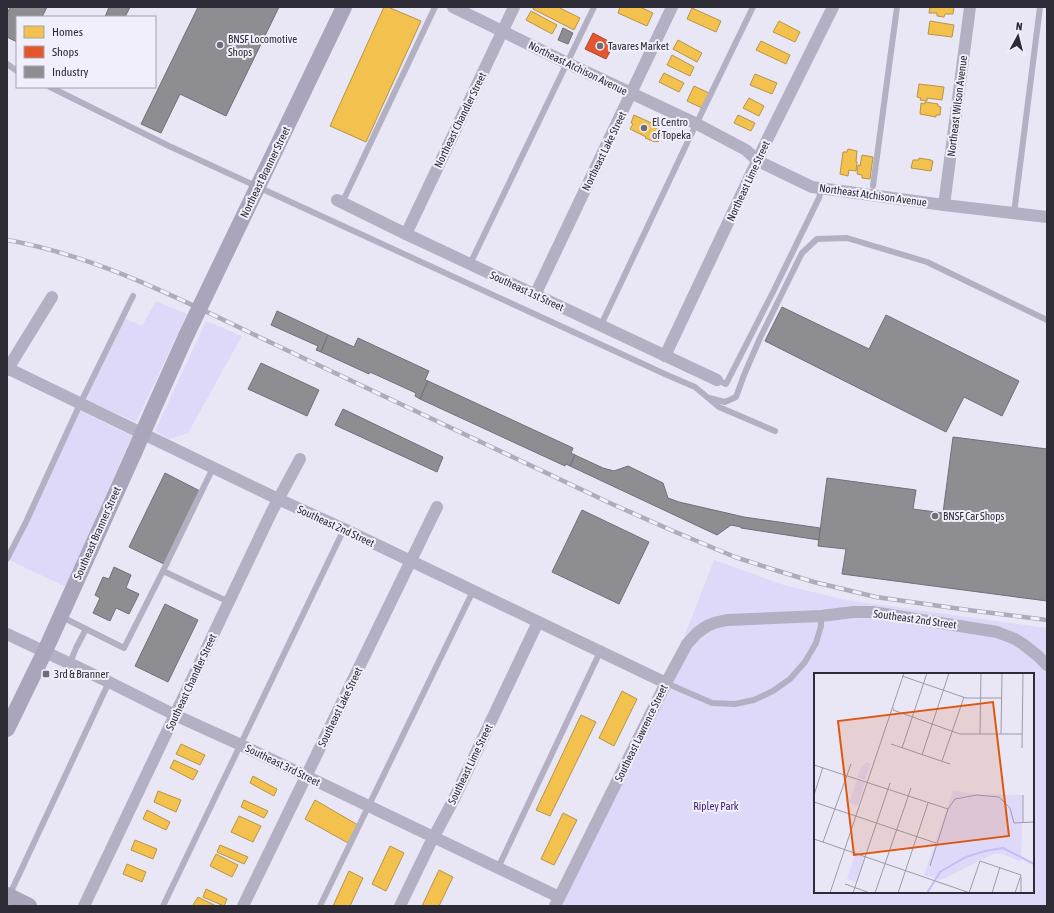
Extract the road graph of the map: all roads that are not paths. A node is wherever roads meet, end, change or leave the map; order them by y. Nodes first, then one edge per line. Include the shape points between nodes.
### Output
1 (344, 7) edge
2 (435, 7) edge
3 (453, 7) edge
4 (514, 7) edge
5 (594, 7) edge
6 (672, 7) edge
7 (752, 7) edge
8 (832, 7) edge
9 (897, 7) edge
10 (970, 7) edge
11 (1040, 7) edge
12 (502, 32) junction
13 (567, 63) junction
14 (7, 64) edge
15 (16, 70) edge
16 (52, 88) edge
17 (631, 94) junction
18 (696, 124) junction
19 (758, 161) junction
20 (873, 186) dead end
21 (821, 188) junction
22 (340, 201) joint
23 (944, 205) junction
24 (1014, 213) junction
25 (1047, 217) edge
26 (406, 234) junction
27 (470, 264) junction
28 (535, 294) junction
29 (133, 296) dead end
30 (52, 297) dead end
31 (1047, 320) edge
32 (601, 325) junction
33 (186, 336) joint
34 (665, 356) junction
35 (7, 369) edge
36 (717, 380) joint
37 (707, 397) junction
38 (80, 404) junction
39 (775, 431) dead end
40 (300, 459) dead end
41 (213, 468) junction
42 (278, 499) junction
43 (437, 507) dead end
44 (344, 529) junction
45 (7, 559) edge
46 (411, 561) junction
47 (163, 571) junction
48 (473, 591) junction
49 (229, 602) junction
50 (821, 616) junction
51 (60, 617) junction
52 (772, 618) joint
53 (538, 622) junction
54 (86, 629) junction
55 (7, 634) edge
56 (45, 651) junction
57 (600, 652) junction
58 (70, 663) junction
59 (1047, 665) edge
60 (109, 682) junction
61 (666, 683) junction
62 (175, 715) junction
63 (7, 729) edge
64 (241, 745) junction
65 (306, 777) junction
66 (369, 806) junction
67 (433, 838) junction
68 (498, 868) junction
69 (8, 897) edge
70 (557, 902) edge
71 (29, 906) edge
72 (84, 906) edge
73 (163, 906) edge
74 (243, 906) edge
75 (320, 906) edge
76 (400, 906) edge

1 - 33 main road, Northeast Branner Street, bridge
2 - 22 lane
3 - 12 street, Northeast Atchison Avenue
4 - 12 street, Northeast Chandler Street
5 - 13 lane
6 - 17 street, Northeast Lake Street
7 - 18 lane
8 - 19 street, Northeast Lime Street
9 - 20 lane
10 - 23 street, Northeast Wilson Avenue
11 - 24 lane
12 - 13 street, Northeast Atchison Avenue
12 - 26 street, Northeast Chandler Street
13 - 17 street, Northeast Atchison Avenue
13 - 27 lane
14 - 15 lane
16 - 37 lane via 169,146 695,387
17 - 18 street, Northeast Atchison Avenue
17 - 28 street, Northeast Lake Street
18 - 19 street, Northeast Atchison Avenue via 746,150
18 - 32 lane
19 - 21 street, Northeast Atchison Avenue via 812,187
19 - 34 street, Northeast Lime Street
21 - 23 street, Northeast Atchison Avenue
21 - 36 lane via 819,198 726,384
22 - 26 street, Southeast 1st Street
23 - 24 street, Northeast Atchison Avenue
24 - 25 street, Northeast Atchison Avenue
26 - 27 street, Southeast 1st Street
27 - 28 street, Southeast 1st Street
28 - 32 street, Southeast 1st Street
29 - 38 lane
30 - 35 street
31 - 37 lane via 927,262 847,238 817,239 802,253 760,338 736,397 724,402
32 - 34 street, Southeast 1st Street
33 - 51 main road, Southeast Branner Street, bridge
34 - 36 street, Southeast 1st Street
35 - 38 street, Southeast 2nd Street
37 - 39 lane via 719,407
38 - 41 street, Southeast 2nd Street
38 - 45 lane
40 - 42 street, Southeast Chandler Street
41 - 42 street, Southeast 2nd Street
41 - 47 lane
42 - 44 street, Southeast 2nd Street
42 - 49 street, Southeast Chandler Street
43 - 46 street, Southeast Lake Street
44 - 46 street, Southeast 2nd Street
44 - 64 lane
46 - 48 street, Southeast 2nd Street
46 - 65 street, Southeast Lake Street
47 - 49 lane
47 - 54 lane via 124,648
48 - 53 street, Southeast 2nd Street
48 - 66 lane
49 - 62 street, Southeast Chandler Street
50 - 52 street, Southeast 2nd Street
50 - 59 street, Southeast 2nd Street via 872,612 997,632 1023,644
50 - 61 lane via 816,643 805,662 790,679 754,700 735,704 712,703
51 - 54 lane
51 - 56 main road, Southeast Branner Street
52 - 61 street, Southeast Lawrence Street via 727,620 707,626 687,644
53 - 57 street, Southeast 2nd Street
53 - 67 street, Southeast Lime Street
54 - 58 lane
55 - 56 street, Southeast 3rd Street
56 - 58 street, Southeast 3rd Street
56 - 63 main road, Southeast Branner Street
57 - 61 street, Southeast 2nd Street
57 - 68 lane
58 - 60 street, Southeast 3rd Street
60 - 62 street, Southeast 3rd Street
60 - 69 lane
61 - 70 street, Southeast Lawrence Street
62 - 64 street, Southeast 3rd Street
62 - 72 street, Southeast Chandler Street
64 - 65 street, Southeast 3rd Street
64 - 73 lane
65 - 66 street, Southeast 3rd Street
65 - 74 street, Southeast Lake Street
66 - 67 street, Southeast 3rd Street
66 - 75 lane
67 - 68 street, Southeast 3rd Street
67 - 76 street, Southeast Lime Street
68 - 70 street, Southeast 3rd Street
69 - 71 main road

